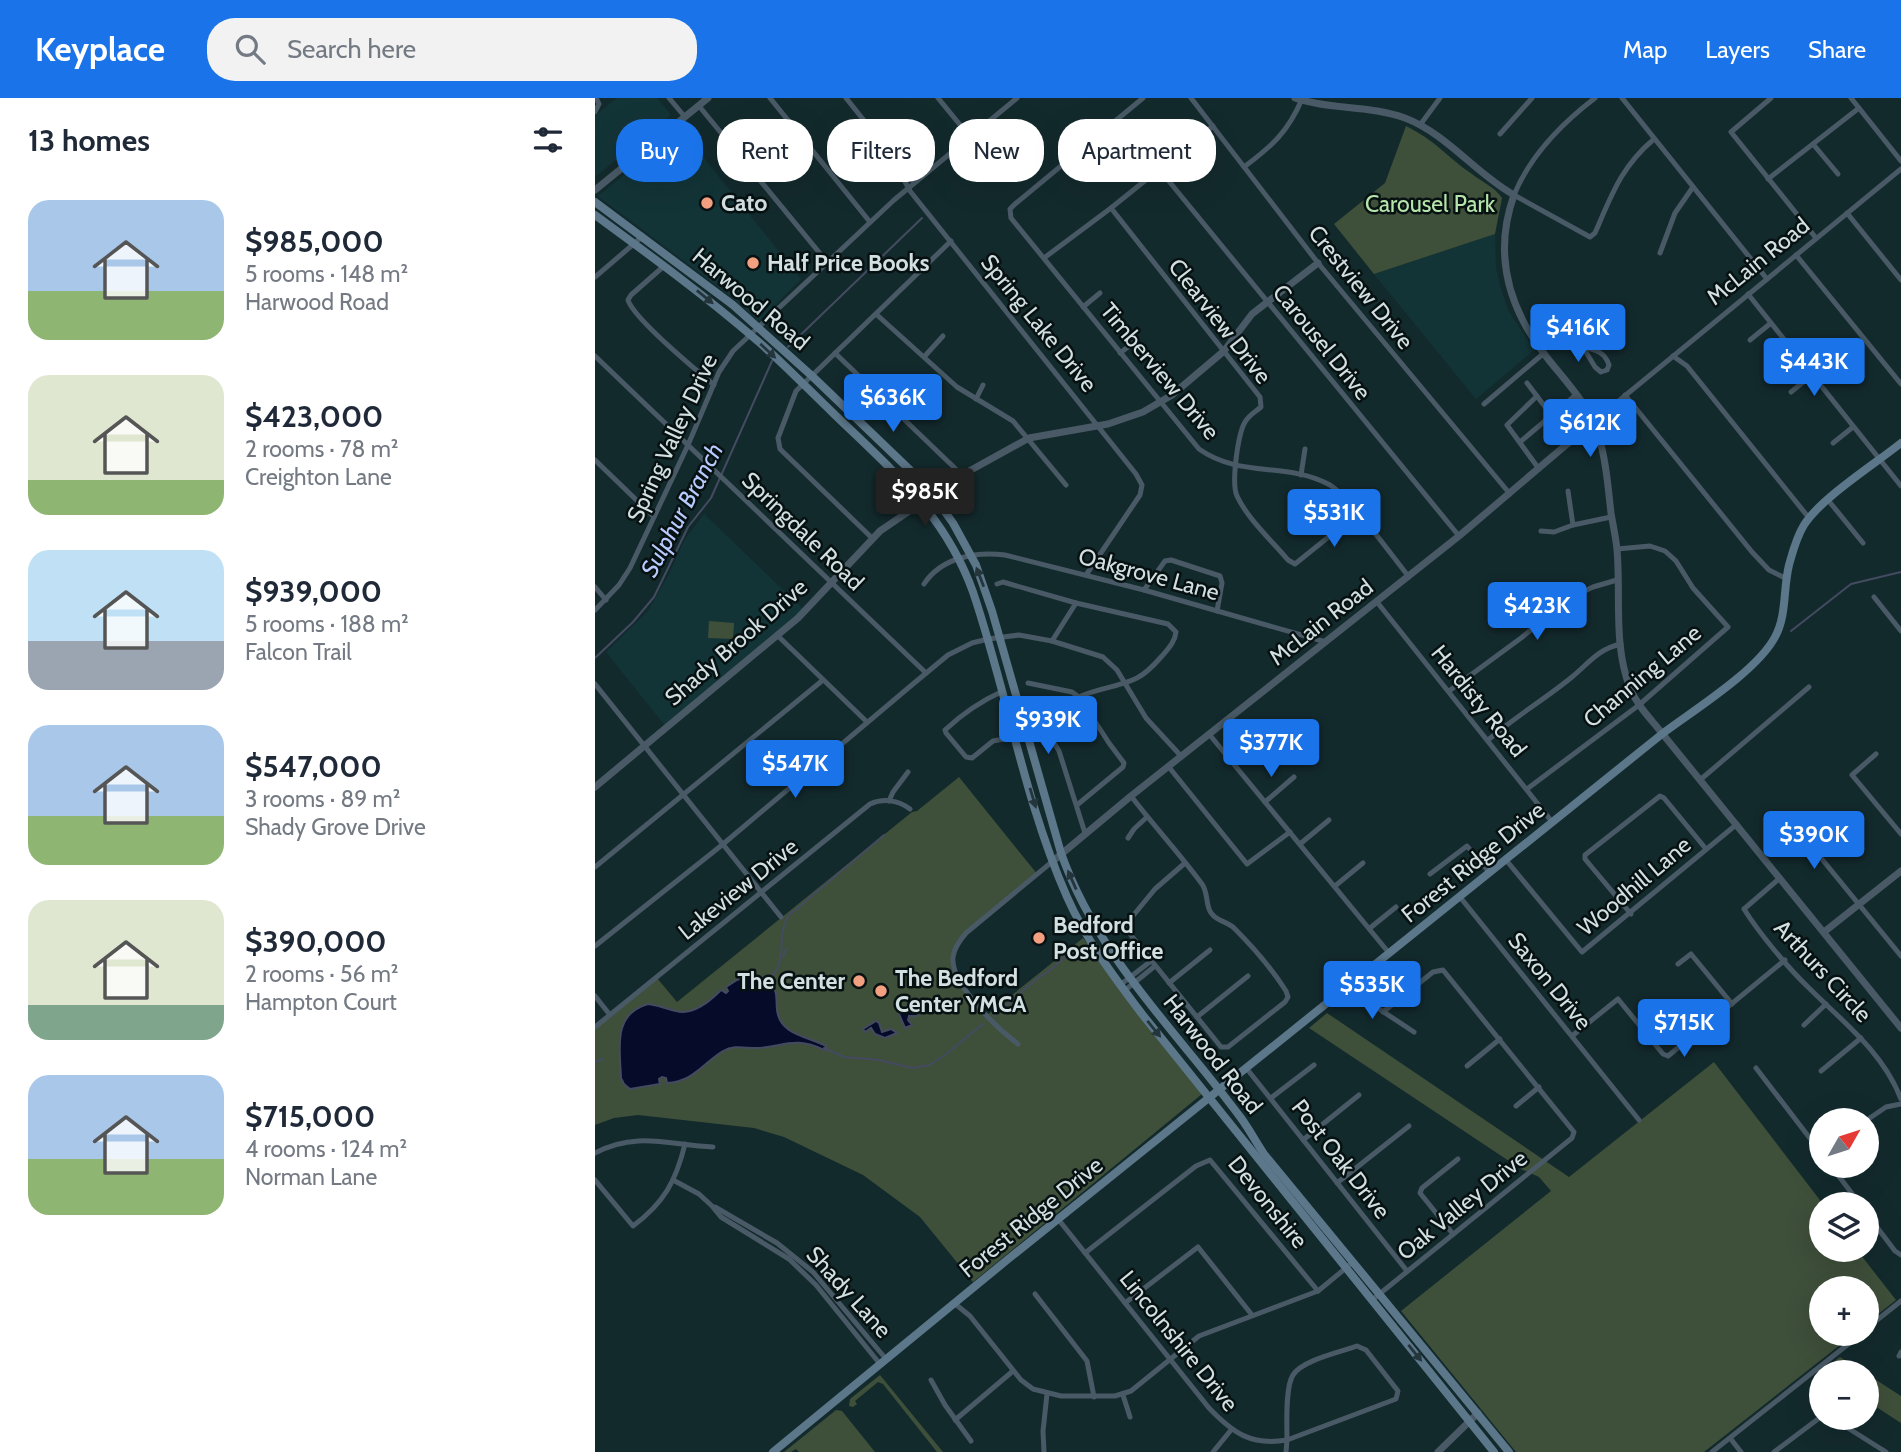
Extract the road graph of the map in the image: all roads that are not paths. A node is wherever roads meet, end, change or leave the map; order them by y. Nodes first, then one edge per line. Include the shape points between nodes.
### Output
1 (596, 98) edge
2 (669, 98) edge
3 (708, 98) edge
4 (770, 98) edge
5 (846, 98) edge
6 (938, 98) edge
7 (1017, 98) edge
8 (1143, 98) edge
9 (1191, 98) edge
10 (1440, 98) edge
11 (1532, 98) edge
12 (1595, 98) edge
13 (1622, 98) edge
14 (1771, 98) edge
15 (1851, 98) edge
16 (1299, 99) edge
17 (699, 106) junction
18 (1859, 108) junction
19 (595, 112) edge
20 (685, 117) junction
21 (955, 119) edge
22 (992, 119) edge
23 (1208, 119) edge
24 (1420, 125) junction
25 (1216, 130) edge
26 (1500, 134) dead end
27 (1654, 139) junction
28 (1813, 144) junction
29 (949, 155) edge
30 (1901, 161) edge
31 (1244, 167) junction
32 (1899, 171) edge
33 (1838, 174) dead end
34 (1768, 179) junction
35 (1901, 179) edge
36 (1143, 182) edge
37 (1169, 182) edge
38 (1693, 187) junction
39 (909, 188) junction
40 (595, 190) edge
41 (1514, 195) junction
42 (595, 202) edge
43 (1111, 208) junction
44 (1847, 213) junction
45 (595, 215) edge
46 (870, 222) junction
47 (643, 236) junction
48 (1816, 238) junction
49 (951, 241) junction
50 (634, 244) junction
51 (1660, 253) dead end
52 (1796, 255) junction
53 (1044, 258) junction
54 (827, 262) junction
55 (1318, 262) junction
56 (664, 266) junction
57 (595, 277) edge
58 (1767, 279) junction
59 (1901, 280) edge
60 (1100, 293) dead end
61 (1748, 294) junction
62 (1266, 302) junction
63 (1083, 307) junction
64 (876, 314) junction
65 (1771, 323) junction
66 (758, 327) junction
67 (750, 334) junction
68 (943, 336) dead end
69 (1137, 340) dead end
70 (1750, 340) dead end
71 (1535, 341) junction
72 (1583, 347) junction
73 (1224, 351) junction
74 (835, 353) junction
75 (1544, 353) junction
76 (1120, 354) junction
77 (595, 356) edge
78 (1673, 356) junction
79 (924, 357) junction
80 (1812, 375) junction
81 (812, 376) junction
82 (1527, 383) dead end
83 (803, 384) junction
84 (1901, 384) edge
85 (714, 385) junction
86 (982, 385) dead end
87 (1791, 392) dead end
88 (1577, 394) junction
89 (1625, 395) junction
90 (1537, 396) junction
91 (976, 399) junction
92 (1160, 402) junction
93 (1484, 404) dead end
94 (1552, 416) junction
95 (1593, 422) junction
96 (1099, 427) junction
97 (1853, 427) junction
98 (1029, 438) junction
99 (1520, 442) junction
100 (1833, 443) dead end
101 (1901, 443) edge
102 (688, 445) junction
103 (1305, 449) dead end
104 (595, 460) edge
105 (1879, 460) junction
106 (1236, 467) junction
107 (1539, 469) junction
108 (962, 475) junction
109 (1301, 475) junction
110 (1066, 485) dead end
111 (1901, 486) edge
112 (1568, 491) dead end
113 (932, 494) junction
114 (1510, 494) junction
115 (1828, 500) junction
116 (922, 501) junction
117 (1357, 514) junction
118 (654, 517) junction
119 (1612, 517) junction
120 (1809, 518) junction
121 (1573, 525) junction
122 (1541, 531) dead end
123 (1459, 536) junction
124 (872, 538) junction
125 (1863, 543) dead end
126 (1617, 549) junction
127 (971, 556) junction
128 (960, 559) junction
129 (1086, 575) junction
130 (1409, 577) junction
131 (1786, 578) junction
132 (1617, 580) junction
133 (831, 583) junction
134 (924, 584) dead end
135 (997, 584) dead end
136 (595, 587) edge
137 (1144, 590) junction
138 (1874, 597) dead end
139 (606, 600) junction
140 (1377, 602) junction
141 (1076, 603) junction
142 (595, 610) edge
143 (1217, 611) junction
144 (1901, 631) edge
145 (778, 635) junction
146 (1000, 638) junction
147 (988, 639) junction
148 (1052, 641) junction
149 (1327, 642) junction
150 (1621, 644) junction
151 (926, 673) junction
152 (823, 680) junction
153 (1124, 681) junction
154 (1028, 683) dead end
155 (595, 684) edge
156 (1809, 687) dead end
157 (1003, 691) junction
158 (1449, 691) junction
159 (1079, 697) junction
160 (1639, 705) junction
161 (867, 722) junction
162 (1209, 734) junction
163 (1662, 734) junction
164 (1027, 736) junction
165 (1259, 737) dead end
166 (1016, 738) junction
167 (1488, 740) junction
168 (645, 747) junction
169 (1876, 754) dead end
170 (1181, 756) junction
171 (1230, 760) junction
172 (1168, 766) junction
173 (908, 772) dead end
174 (1294, 777) dead end
175 (1700, 780) junction
176 (595, 787) edge
177 (1527, 789) junction
178 (683, 796) junction
179 (1131, 796) junction
180 (889, 801) junction
181 (1265, 802) junction
182 (1077, 805) junction
183 (910, 809) dead end
184 (1147, 817) junction
185 (1329, 820) dead end
186 (1790, 820) dead end
187 (1552, 822) junction
188 (1737, 824) junction
189 (1290, 832) junction
190 (1085, 833) junction
191 (1901, 834) edge
192 (1128, 838) dead end
193 (1300, 844) junction
194 (722, 845) junction
195 (1706, 849) junction
196 (1061, 853) junction
197 (1506, 860) junction
198 (1053, 861) junction
199 (1185, 863) junction
200 (1363, 863) dead end
201 (595, 867) edge
202 (1901, 870) edge
203 (1490, 873) junction
204 (1430, 874) dead end
205 (1780, 878) junction
206 (1335, 886) junction
207 (761, 894) junction
208 (1460, 897) junction
209 (1859, 904) junction
210 (1396, 907) dead end
211 (1631, 914) junction
212 (781, 918) dead end
213 (1370, 928) junction
214 (1824, 932) junction
215 (595, 946) edge
216 (1210, 950) dead end
217 (1390, 954) junction
218 (1901, 956) edge
219 (1785, 960) junction
220 (1153, 964) junction
221 (1678, 964) dead end
222 (1248, 976) dead end
223 (1131, 981) junction
224 (1169, 983) junction
225 (1351, 985) junction
226 (1122, 988) junction
227 (595, 996) edge
228 (1732, 1004) junction
229 (1826, 1004) junction
230 (1383, 1012) junction
231 (610, 1015) junction
232 (1196, 1017) junction
233 (1804, 1025) dead end
234 (595, 1027) edge
235 (1901, 1028) edge
236 (1414, 1032) dead end
237 (1572, 1036) junction
238 (1861, 1038) junction
239 (1500, 1039) junction
240 (1018, 1044) dead end
241 (1314, 1065) dead end
242 (1467, 1066) dead end
243 (1756, 1068) dead end
244 (1247, 1069) junction
245 (1821, 1071) dead end
246 (1539, 1087) junction
247 (1219, 1091) junction
248 (1359, 1095) dead end
249 (1210, 1098) junction
250 (1271, 1098) junction
251 (1901, 1101) edge
252 (1515, 1106) dead end
253 (1879, 1112) edge
254 (1639, 1120) dead end
255 (1409, 1126) dead end
256 (1809, 1137) edge
257 (1303, 1140) junction
258 (685, 1143) junction
259 (713, 1147) dead end
260 (595, 1153) edge
261 (1458, 1159) dead end
262 (1840, 1178) edge
263 (595, 1180) edge
264 (673, 1180) junction
265 (1337, 1183) junction
266 (1851, 1192) edge
267 (1058, 1219) junction
268 (1879, 1230) edge
269 (1453, 1234) junction
270 (1085, 1253) junction
271 (1901, 1255) edge
272 (1349, 1266) junction
273 (1408, 1271) junction
274 (1318, 1291) junction
275 (1035, 1294) dead end
276 (1375, 1298) junction
277 (1901, 1301) edge
278 (954, 1303) junction
279 (1125, 1303) junction
280 (1252, 1315) junction
281 (1879, 1318) edge
282 (1846, 1346) edge
283 (1170, 1359) junction
284 (883, 1362) junction
285 (1013, 1371) junction
286 (930, 1380) dead end
287 (1047, 1394) junction
288 (1123, 1395) junction
289 (1094, 1397) junction
290 (1478, 1413) junction
291 (1130, 1417) dead end
292 (954, 1420) junction
293 (1469, 1421) junction
294 (1809, 1426) edge
295 (1231, 1430) junction
296 (1851, 1430) edge
297 (1730, 1438) junction
298 (1286, 1440) junction
299 (971, 1441) dead end
300 (773, 1452) edge
301 (1044, 1452) edge
302 (1213, 1452) edge
303 (1286, 1452) edge
304 (1438, 1452) edge
305 (1494, 1452) edge
306 (1509, 1452) edge
307 (1712, 1452) edge
308 (1741, 1452) edge
309 (1774, 1452) edge
310 (1886, 1452) edge

1 - 19 street
2 - 20 street
3 - 17 street
4 - 46 street
5 - 39 street, Spring Lake Drive via 890,153
6 - 21 street
7 - 22 street, Spring Valley Drive
8 - 53 street, Timberview Drive via 1015,204 1010,213
9 - 23 street, Crestview Drive
10 - 24 street
11 - 26 street
12 - 41 street via 1549,140
13 - 27 street
14 - 34 street via 1731,132
15 - 18 street
16 - 24 street via 1390,113
16 - 31 street via 1275,144
17 - 20 street
17 - 54 street
18 - 28 street
18 - 30 street
20 - 40 street
24 - 41 street
25 - 31 street, Crestview Drive
27 - 38 street
27 - 41 street via 1625,169 1593,235 1587,236
28 - 33 street
28 - 34 street
29 - 39 street, Spring Valley Drive
31 - 55 street, Crestview Drive
32 - 35 street
32 - 44 street, McLain Road
34 - 48 street
36 - 43 street
37 - 62 street, Carousel Drive
38 - 51 street via 1675,213
38 - 58 street
39 - 46 street, Spring Valley Drive
39 - 49 street, Spring Lake Drive
41 - 71 street via 1506,230 1507,284 1518,316
42 - 47 main road, Harwood Road
43 - 53 street
43 - 73 street, Clearview Drive
44 - 48 street, McLain Road
44 - 59 street
45 - 50 main road, Harwood Road
46 - 54 street, Spring Valley Drive
47 - 50 street
47 - 66 main road, Harwood Road
48 - 52 street, McLain Road
49 - 64 street
49 - 96 street, Spring Lake Drive
50 - 56 main road, Harwood Road
50 - 57 street
52 - 58 street, McLain Road
52 - 84 street
53 - 63 street, Timberview Drive
54 - 66 street, Spring Valley Drive
55 - 62 street, Shady Brook Drive
55 - 114 street, Crestview Drive
56 -> 67 main road, Harwood Road
56 - 85 street via 631,295 629,304
58 - 61 street, McLain Road
60 - 63 street
61 - 65 street
61 - 78 street, McLain Road
62 - 73 street, Shady Brook Drive
62 - 123 street, Carousel Drive
63 - 76 street, Timberview Drive
64 - 74 street
64 - 79 street
65 - 70 street
65 - 80 street
66 - 67 street, Spring Valley Drive
66 - 81 main road, Harwood Road
67 -> 83 main road, Harwood Road
67 - 85 street, Spring Valley Drive via 728,358
68 - 79 street
69 - 76 street
71 - 72 street via 1543,337
71 - 75 street
72 - 72 street via 1595,367 1607,370 1607,359 1600,351
73 - 92 street, Shady Brook Drive
73 - 106 street, Clearview Drive via 1261,401 1261,407 1244,424
74 - 81 street
74 - 108 street
75 - 88 street
75 - 93 street
76 - 92 street, Timberview Drive
77 - 102 street, Springdale Road
78 - 89 street, McLain Road
78 - 120 street via 1687,366
79 - 91 street
80 - 87 street
80 - 97 street
81 - 83 street
81 - 113 main road, Harwood Road
82 - 90 street
83 - 116 main road, Harwood Road
83 - 124 street via 792,396 778,445
85 - 102 street, Spring Valley Drive
86 - 91 street
88 - 94 street
88 - 95 street
89 - 95 street, McLain Road
89 - 131 street via 1752,552 1769,570
90 - 94 street
90 - 99 street via 1507,423
91 - 98 street
92 - 96 street, Shady Brook Drive
92 - 106 street, Timberview Drive via 1199,449
94 - 99 street
95 - 107 street, McLain Road
95 - 119 street via 1604,459
96 - 98 street, Shady Brook Drive
96 - 129 street, Spring Lake Drive via 1142,485 1136,503
97 - 100 street
97 - 105 street
98 - 108 street, Shady Brook Drive
98 - 110 street
99 - 107 street
101 - 105 main road, Forest Ridge Drive
102 - 118 street, Spring Valley Drive
102 - 133 street, Springdale Road
103 - 109 street
104 - 118 street
105 - 111 street
105 - 115 main road, Forest Ridge Drive
106 - 109 street, Timberview Drive
106 - 117 street, Clearview Drive via 1236,495 1295,564
107 - 114 street, McLain Road
108 - 113 street, Shady Brook Drive
109 - 117 street, Timberview Drive via 1328,484
112 - 121 street
113 - 116 street, Shady Brook Drive
113 - 127 main road, Harwood Road
114 - 123 street, McLain Road
115 - 120 main road, Forest Ridge Drive
115 - 125 street
116 - 124 street, Shady Brook Drive
116 - 128 main road, Harwood Road
117 - 130 street, Timberview Drive
118 - 139 street, Spring Valley Drive via 625,577
119 - 121 street
119 - 126 street
120 - 131 main road, Forest Ridge Drive via 1797,537
121 - 122 street
123 - 130 street, McLain Road
124 - 133 street, Shady Brook Drive
126 - 132 street
126 - 160 street, Channing Lane via 1665,551 1728,627
127 - 128 street, Oakgrove Lane
127 - 129 street, Oakgrove Lane via 1005,555
146 -> 127 main road, Harwood Road
128 - 134 street, Oakgrove Lane via 930,575
128 - 147 main road, Harwood Road
129 - 137 street, Oakgrove Lane
130 - 140 street, McLain Road
131 - 163 main road, Forest Ridge Drive via 1781,622 1762,655
132 - 150 street
132 - 158 street via 1570,598
133 - 145 street, Shady Brook Drive
133 - 151 street, Springdale Road
135 - 141 street
136 - 139 street
137 - 143 street, Oakgrove Lane
137 - 143 street via 1165,561 1171,560 1220,576 1223,583
138 - 144 street
139 - 142 street, Spring Valley Drive
140 - 149 street, McLain Road
140 - 158 street, Hardisty Road
141 - 148 street
141 - 153 street via 1172,626 1176,635 1167,651 1143,675
143 - 149 street, Oakgrove Lane
145 - 152 street
145 - 168 street, Shady Brook Drive
146 - 147 street
146 - 148 street via 1020,635
146 - 164 main road, Harwood Road
147 - 151 street via 948,655
147 - 157 main road, Harwood Road
148 - 153 street via 1103,657
149 - 162 street, McLain Road
150 - 160 street via 1629,685
150 - 167 street via 1596,654
151 - 161 street
152 - 161 street
152 - 178 street
153 - 159 street
153 - 170 street via 1146,718
154 - 159 street
155 - 168 street
156 - 175 street
157 - 166 main road, Harwood Road
157 - 166 street via 977,703 945,730 966,757 972,758 993,741
158 - 167 street, Hardisty Road
159 - 182 street via 1125,763
160 - 163 street
160 - 177 street, Channing Lane
161 - 194 street
162 - 170 street, McLain Road
162 - 171 street
163 - 175 street
163 - 187 main road, Forest Ridge Drive
164 - 166 street
164 - 182 street via 1045,732 1051,736
164 - 196 main road, Harwood Road
165 - 171 street
166 -> 198 main road, Harwood Road
167 - 177 street, Hardisty Road
168 - 176 street, Shady Brook Drive
168 - 178 street
169 - 191 street via 1852,775
170 - 172 street, McLain Road
171 - 181 street
172 - 179 street, McLain Road
172 - 189 street via 1247,864
173 - 180 street
174 - 181 street
175 - 188 street
177 - 187 street, Hardisty Road
178 - 194 street
178 - 201 street
179 - 184 street
179 - 190 street, McLain Road
180 - 183 street
180 - 207 street, Lakeview Drive via 870,804
181 - 189 street
182 - 190 street
184 - 192 street
184 - 199 street
185 - 193 street
186 - 209 street
187 - 197 main road, Forest Ridge Drive
188 - 195 street, Woodhill Lane
188 - 205 street
189 - 193 street
190 - 196 street, McLain Road
193 - 206 street
194 - 207 street
194 - 215 street
195 - 211 street, Woodhill Lane
195 - 211 street via 1660,796 1585,855
196 - 198 street, McLain Road
223 -> 196 main road, Harwood Road via 1095,926
197 - 203 main road, Forest Ridge Drive
197 - 211 street, Woodhill Lane via 1581,952
198 - 226 main road, Harwood Road via 1083,928
198 - 240 street via 966,933 953,956 958,980 999,1030
199 - 220 street via 1127,923 1126,929
199 - 232 street via 1206,891 1209,911 1229,923 1254,949 1288,997 1224,1048
200 - 206 street
202 - 209 street
203 - 204 street via 1467,846
203 - 208 main road, Forest Ridge Drive
205 - 214 street
205 - 219 street, Arthurs Circle via 1744,909
206 - 213 street
207 - 212 street
207 - 231 street, Lakeview Drive
208 - 217 main road, Forest Ridge Drive
208 - 237 street, Saxon Drive
209 - 214 street
209 - 218 street
210 - 213 street
213 - 217 street
214 - 235 street
216 - 224 street
217 - 225 main road, Forest Ridge Drive
219 - 228 street
219 - 229 street, Arthurs Circle
220 - 223 street
220 - 224 street
221 - 228 street via 1691,954
222 - 232 street
223 - 226 street
223 - 247 main road, Harwood Road
224 - 232 street
225 - 230 street
225 - 244 main road, Forest Ridge Drive
226 -> 249 main road, Harwood Road
227 - 231 street
228 - 237 street via 1668,1056 1618,999
229 - 233 street
229 - 238 street, Arthurs Circle
230 - 236 street
230 - 239 street via 1433,972 1443,970
231 - 234 street, Lakeview Drive
237 - 254 street, Saxon Drive
238 - 245 street
238 - 251 street, Arthurs Circle via 1885,1068
239 - 242 street
239 - 246 street
241 - 250 street
243 - 256 street
244 - 247 main road, Forest Ridge Drive
244 - 250 street, Post Oak Drive
246 - 252 street
246 - 269 street, Oak Valley Drive via 1573,1135
247 - 249 main road, Forest Ridge Drive
247 - 272 main road, Harwood Road
248 - 257 street
249 - 267 main road, Forest Ridge Drive
249 - 272 main road, Harwood Road
250 - 257 street, Post Oak Drive
251 - 253 street
255 - 265 street
257 - 265 street, Post Oak Drive
258 - 259 street
258 - 260 street via 638,1140
258 - 264 street
261 - 269 street via 1420,1193
262 - 266 street
263 - 264 street via 633,1226 650,1214
264 - 284 street, Shady Lane via 777,1243 813,1272
265 - 273 street, Post Oak Drive
267 - 270 street, Lincolnshire Drive
267 - 278 main road, Forest Ridge Drive
268 - 271 street
269 - 273 street, Oak Valley Drive
270 - 274 street, Devonshire via 1196,1166 1210,1160
270 - 279 street, Lincolnshire Drive
272 - 274 street
272 - 276 main road, Harwood Road
273 - 276 street, Oak Valley Drive
274 - 280 street
275 - 289 street via 1087,1362
276 - 290 main road, Harwood Road
276 -> 293 main road, Harwood Road
277 - 281 street
278 - 284 main road, Forest Ridge Drive
278 - 285 street via 970,1316
279 - 280 street via 1198,1247
279 - 283 street, Lincolnshire Drive
280 - 283 street via 1199,1336
282 - 297 street
283 - 288 street
283 - 295 street, Lincolnshire Drive
284 - 300 main road, Forest Ridge Drive
285 - 287 street via 1033,1389
285 - 292 street
286 - 292 street
287 - 289 street
287 - 301 street
288 - 289 street
288 - 291 street
290 - 293 street
290 - 306 main road, Harwood Road
292 - 299 street
293 - 304 street
293 - 305 main road, Harwood Road
294 - 309 street
295 - 298 street, Lincolnshire Drive via 1259,1441
295 - 302 street
296 - 310 street
297 - 307 street
297 - 308 street
298 - 298 street via 1394,1402 1398,1391 1360,1346 1303,1366 1291,1379
298 - 303 street

